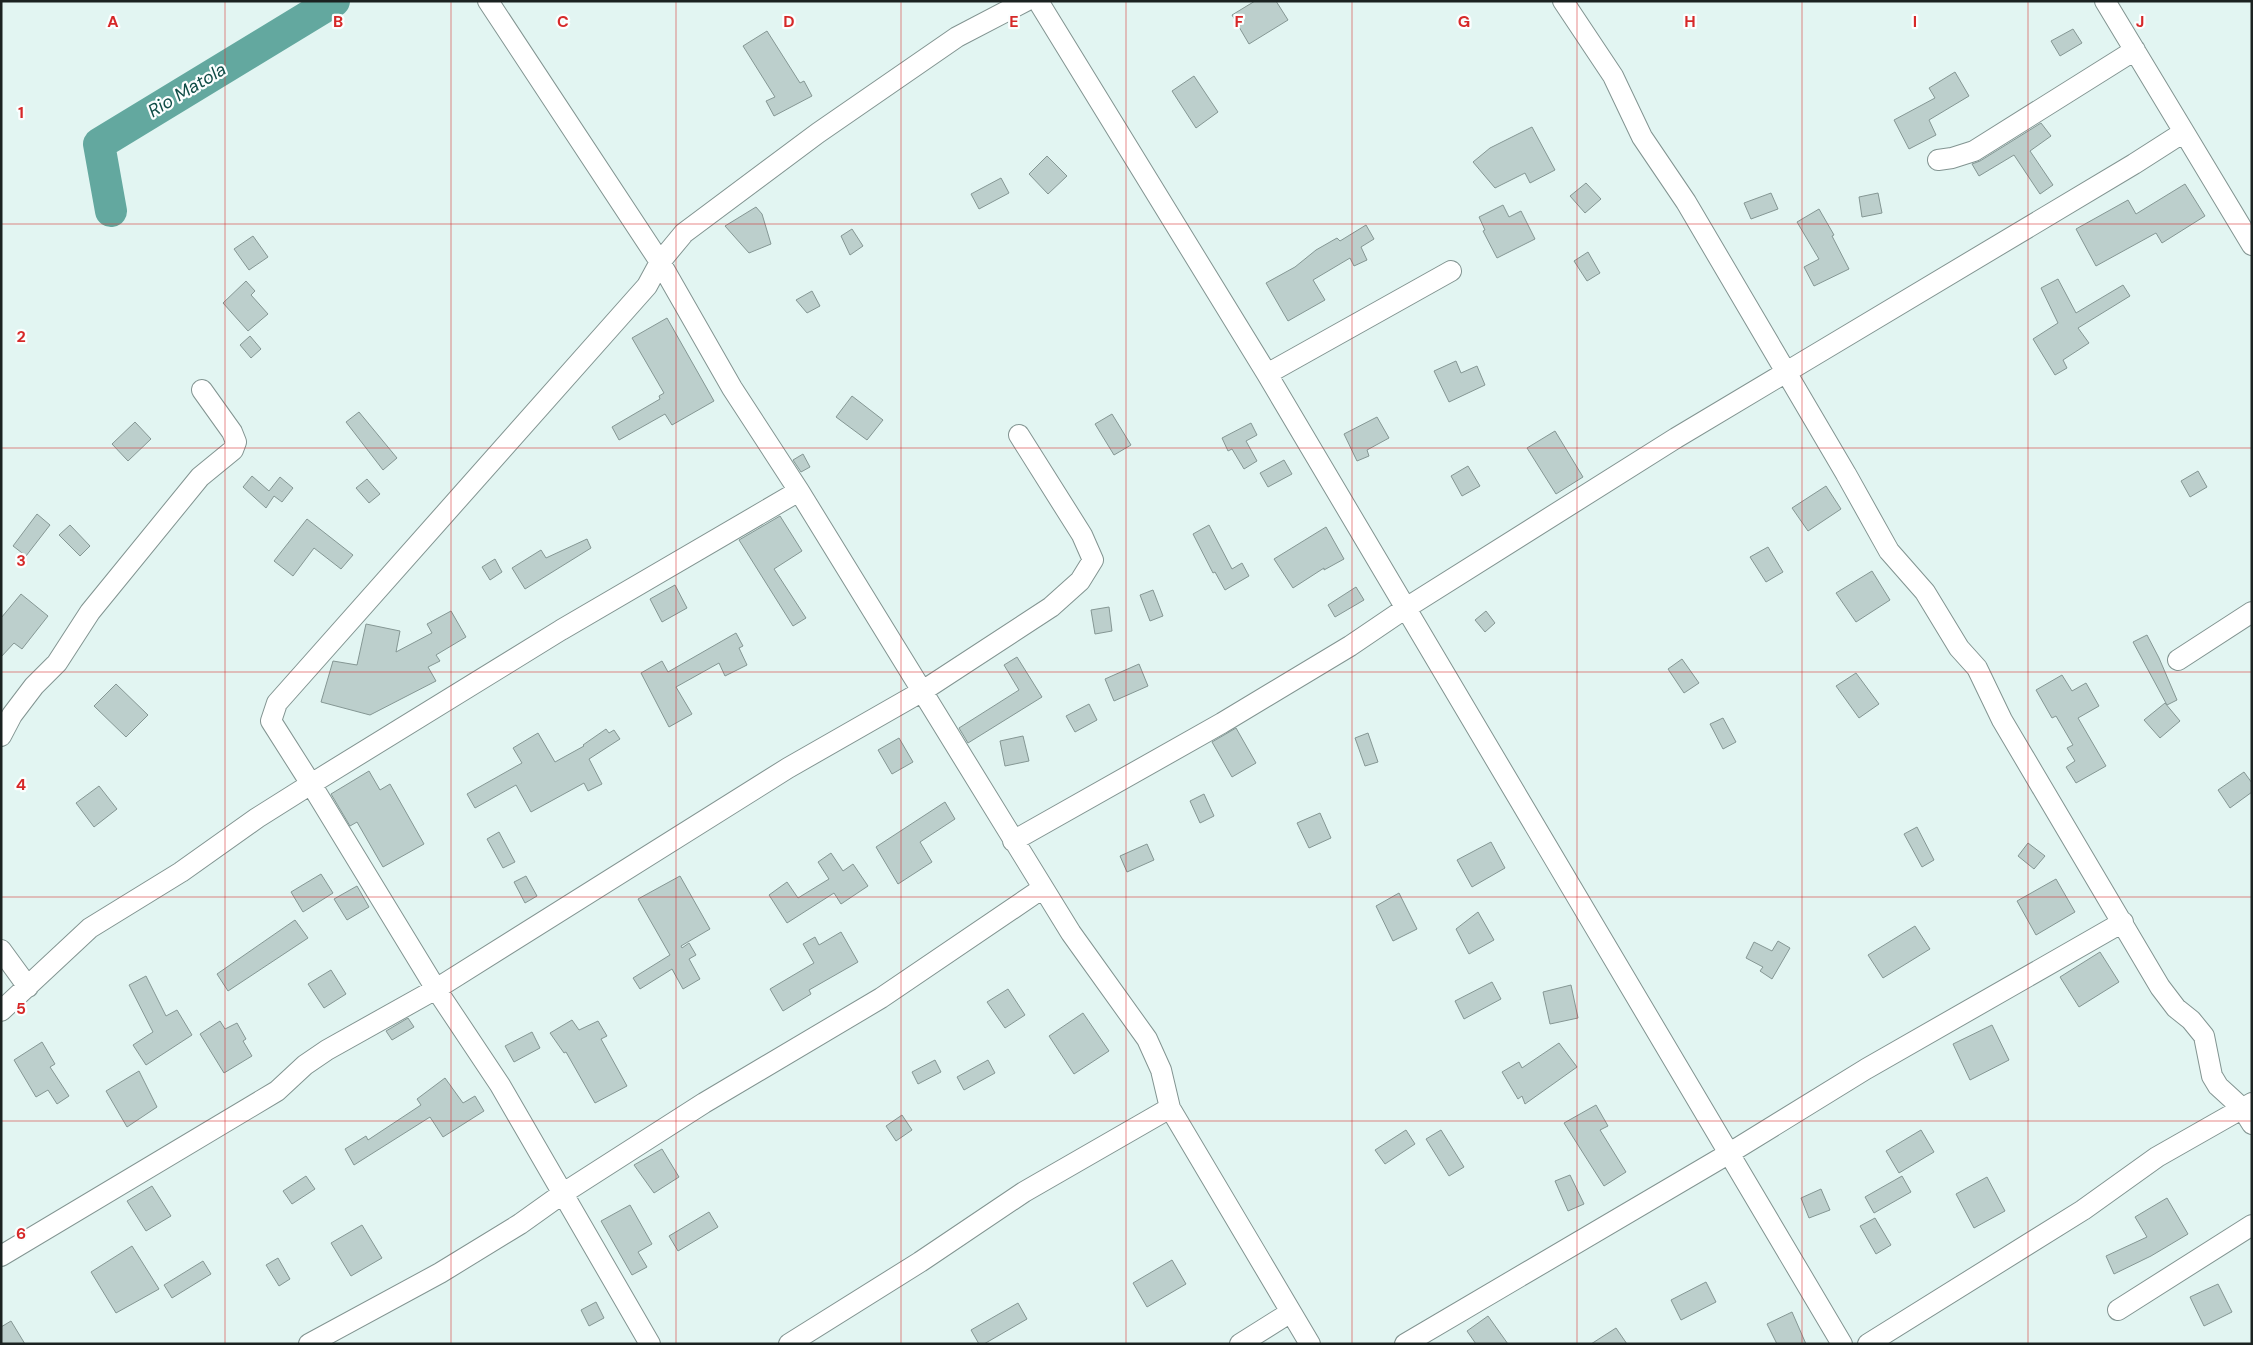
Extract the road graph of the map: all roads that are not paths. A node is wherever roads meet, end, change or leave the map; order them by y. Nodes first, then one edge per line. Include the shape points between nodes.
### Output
1 (488, 1) edge
2 (1026, 1) edge
3 (1038, 1) edge
4 (1563, 1) edge
5 (2105, 1) edge
6 (2135, 50) junction
7 (2184, 132) junction
8 (1938, 160) dead end
9 (2252, 245) edge
10 (660, 262) junction
11 (1451, 271) dead end
12 (1787, 373) junction
13 (1267, 374) junction
14 (202, 390) dead end
15 (1019, 435) dead end
16 (799, 491) junction
17 (1406, 608) junction
18 (2252, 612) edge
19 (2178, 660) dead end
20 (921, 692) junction
21 (1, 736) edge
22 (311, 784) junction
23 (1013, 841) junction
24 (1043, 888) junction
25 (2123, 922) junction
26 (1, 950) edge
27 (28, 987) junction
28 (436, 989) junction
29 (1, 1011) edge
30 (1170, 1108) junction
31 (2248, 1112) edge
32 (1728, 1154) junction
33 (562, 1194) junction
34 (2252, 1225) edge
35 (1, 1256) edge
36 (2118, 1310) dead end
37 (1291, 1312) junction
38 (309, 1344) edge
39 (650, 1344) edge
40 (789, 1344) edge
41 (1240, 1344) edge
42 (1310, 1344) edge
43 (1405, 1344) edge
44 (1842, 1344) edge
45 (1868, 1344) edge

1 - 10 street
2 - 10 street via 957,36 818,133 684,233
3 - 13 street
4 - 12 street via 1613,76 1642,137 1686,202
5 - 6 street
6 - 7 street
6 - 8 street via 1974,151
7 - 9 street
7 - 12 street
10 - 16 street via 732,388
10 - 22 street via 647,286 277,703 271,721
11 - 13 street
12 - 17 street via 1676,438
12 - 25 street via 1888,551 1925,592 1959,648 1977,668 2002,720
13 - 17 street
14 - 21 street via 232,432 236,442 233,450 200,477 168,515 90,612 57,663 12,715
15 - 20 street via 1082,535 1093,560 1080,581 1050,607
16 - 20 street
16 - 22 street via 561,630
17 - 23 street via 1350,646 1222,723
17 - 32 street
18 - 19 street
20 - 23 street
20 - 28 street via 788,768
22 - 27 street via 181,872 90,928
22 - 28 street
23 - 24 street
24 - 30 street via 1147,1039 1161,1070
24 - 33 street via 881,998 704,1103
25 - 31 street via 2160,987 2204,1036 2210,1069 2218,1086
25 - 32 street via 1866,1070
26 - 27 street
27 - 29 street
28 - 33 street via 500,1085
28 - 35 street via 327,1050 305,1064 277,1091
30 - 37 street
30 - 40 street via 1024,1192
31 - 45 street via 2157,1156 2083,1210
32 - 43 street
32 - 44 street
33 - 38 street via 520,1224 440,1272
33 - 39 street
34 - 36 street
37 - 41 street
37 - 42 street

